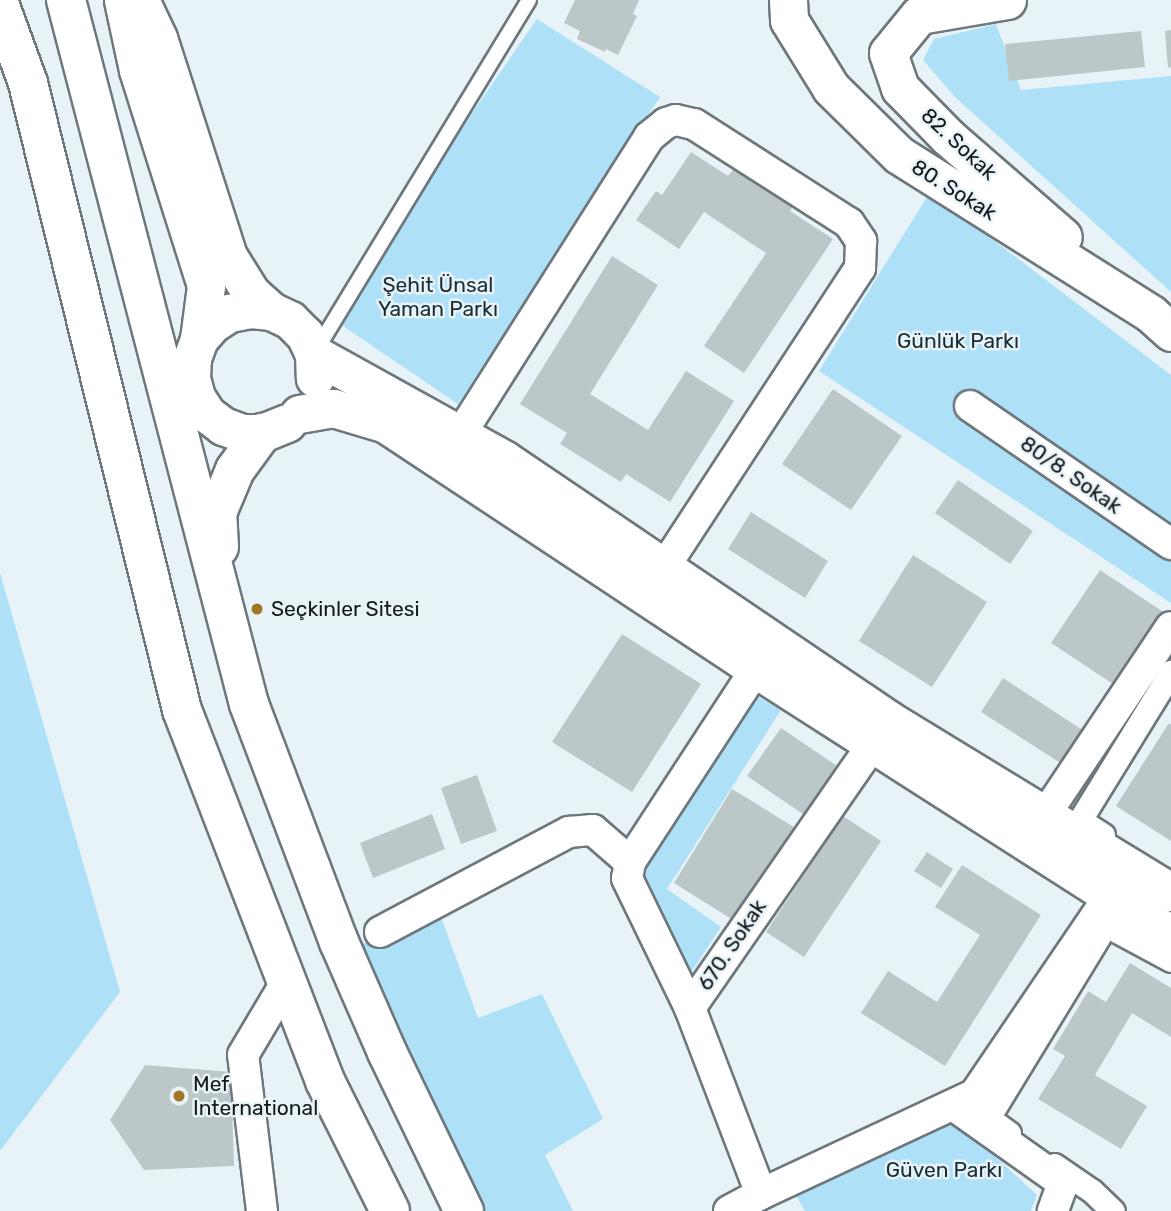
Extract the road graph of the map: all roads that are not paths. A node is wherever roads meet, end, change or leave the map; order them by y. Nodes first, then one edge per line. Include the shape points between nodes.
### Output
1 (66, 0) edge
2 (123, 0) edge
3 (140, 0) edge
4 (529, 0) edge
5 (788, 0) edge
6 (1007, 0) edge
7 (0, 6) edge
8 (271, 311) junction
9 (1161, 323) edge
10 (199, 339) junction
11 (314, 354) junction
12 (971, 405) dead end
13 (299, 414) junction
14 (262, 433) junction
15 (451, 449) junction
16 (1171, 544) edge
17 (664, 568) junction
18 (221, 594) junction
19 (1171, 627) edge
20 (756, 670) junction
21 (1171, 672) edge
22 (882, 731) junction
23 (1045, 815) junction
24 (631, 862) junction
25 (1130, 866) junction
26 (1171, 878) edge
27 (1171, 892) edge
28 (1110, 896) junction
29 (380, 932) dead end
30 (1171, 934) edge
31 (1171, 960) edge
32 (287, 981) junction
33 (690, 1008) junction
34 (953, 1105) junction
35 (761, 1194) junction
36 (262, 1211) edge
37 (390, 1211) edge
38 (464, 1211) edge
39 (729, 1211) edge
40 (1053, 1211) edge
41 (1112, 1211) edge

1 - 18 highway
2 - 10 street via 138,70 206,286
3 - 8 street via 158,38 228,256 251,292
4 - 11 lane
5 - 9 street, 80. Sokak via 789,20 831,88 899,155
6 - 9 street, 82. Sokak via 919,15 888,53 900,88 948,137
7 - 32 highway via 32,96 182,710
8 - 10 street via 229,313
8 - 11 street via 290,320 305,335
10 - 14 street via 191,378 201,406 223,426 242,433
11 - 13 street via 314,386
11 - 15 street
12 - 16 street, 80/8. Sokak
13 - 14 street via 282,427
13 - 15 street via 333,408
14 - 18 highway via 235,470 217,513
15 - 17 street via 505,460
15 - 17 street via 656,128 676,120 694,124 849,223 861,241 860,268
15 - 20 street
17 - 22 street
18 - 38 highway via 249,704 340,942
19 - 23 street
20 - 22 street
20 - 24 street
21 - 26 street via 1080,820
22 - 23 street
22 - 28 street
22 - 33 street, 670. Sokak
23 - 25 street
24 - 29 street via 593,830 569,832
24 - 33 street via 627,878
25 - 27 street
25 - 28 street
28 - 30 street
28 - 34 street via 975,1094
31 - 41 street via 1107,925 988,1118 1092,1191
32 - 36 street via 243,1055
32 - 37 highway via 325,1081
33 - 35 street, 670. Sokak
34 - 35 street
34 - 40 street via 1063,1183
35 - 39 street

